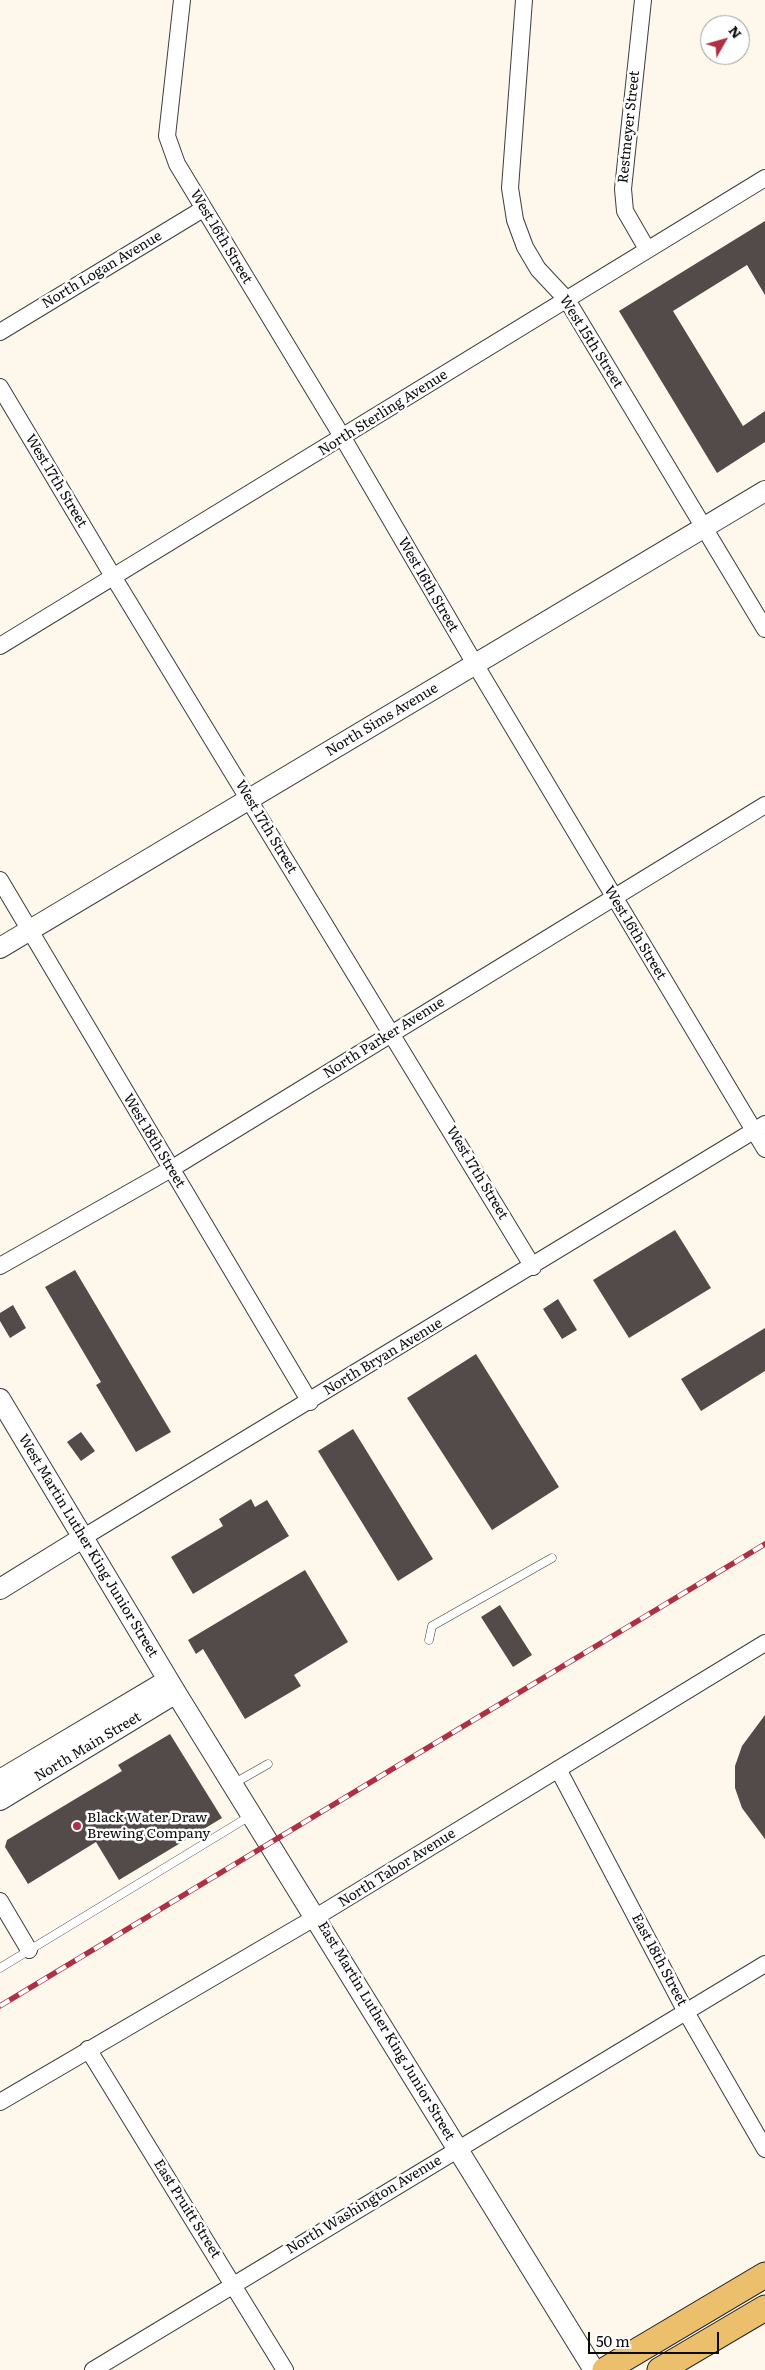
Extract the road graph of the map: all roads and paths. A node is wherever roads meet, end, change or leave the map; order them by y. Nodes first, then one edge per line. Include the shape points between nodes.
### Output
1 (182, 0) edge
2 (524, 0) edge
3 (643, 0) edge
4 (765, 178) edge
5 (203, 209) junction
6 (647, 249) junction
7 (567, 300) junction
8 (0, 332) edge
9 (0, 387) edge
10 (343, 438) junction
11 (765, 491) edge
12 (703, 529) junction
13 (114, 578) junction
14 (765, 628) edge
15 (0, 646) edge
16 (475, 664) junction
17 (250, 799) junction
18 (765, 804) edge
19 (0, 880) edge
20 (614, 898) junction
21 (30, 930) junction
22 (0, 948) edge
23 (392, 1033) junction
24 (760, 1128) edge
25 (765, 1149) edge
26 (171, 1169) junction
27 (0, 1266) edge
28 (533, 1267) junction
29 (0, 1399) edge
30 (310, 1402) junction
31 (84, 1537) junction
32 (552, 1558) dead end
33 (0, 1589) edge
34 (429, 1640) dead end
35 (765, 1644) edge
36 (172, 1686) junction
37 (268, 1764) dead end
38 (558, 1769) junction
39 (0, 1780) edge
40 (232, 1784) junction
41 (0, 1800) edge
42 (252, 1814) junction
43 (0, 1901) edge
44 (316, 1917) junction
45 (29, 1950) junction
46 (765, 1964) edge
47 (0, 1968) edge
48 (686, 2012) junction
49 (88, 2050) junction
50 (0, 2102) edge
51 (458, 2149) junction
52 (765, 2149) edge
53 (765, 2275) edge
54 (233, 2285) junction
55 (765, 2308) edge
56 (93, 2370) edge
57 (285, 2370) edge
58 (594, 2370) edge
59 (605, 2370) edge
60 (660, 2370) edge

1 - 5 street, West 16th Street via 167,136 177,164
2 - 7 street, West 15th Street via 510,188 515,220 525,247 538,269
3 - 6 street, Restmeyer Street via 623,189 625,211
4 - 6 street, North Sterling Avenue
5 - 8 street, North Logan Avenue
5 - 10 street, West 16th Street
6 - 7 street, North Sterling Avenue
7 - 10 street, North Sterling Avenue
7 - 12 street, West 15th Street
9 - 13 street, West 17th Street
10 - 13 street, North Sterling Avenue
10 - 16 street, West 16th Street
11 - 12 street, North Sims Avenue
12 - 14 street, West 15th Street
12 - 16 street, North Sims Avenue
13 - 15 street, North Sterling Avenue
13 - 17 street, West 17th Street
16 - 17 street, North Sims Avenue
16 - 20 street, West 16th Street
17 - 21 street, North Sims Avenue
17 - 23 street, West 17th Street
18 - 20 street, North Parker Avenue
19 - 21 street, West 18th Street
20 - 23 street, North Parker Avenue
20 - 24 street, West 16th Street
21 - 22 street, North Sims Avenue
21 - 26 street, West 18th Street
23 - 26 street, North Parker Avenue
23 - 28 street, West 17th Street
24 - 25 street, West 16th Street
24 - 28 street, North Bryan Avenue
26 - 27 street, North Parker Avenue
26 - 30 street, West 18th Street
28 - 30 street, North Bryan Avenue
29 - 31 street, West Martin Luther King Junior Street
30 - 31 street, North Bryan Avenue
31 - 33 street, North Bryan Avenue
31 - 36 street, West Martin Luther King Junior Street
32 - 34 lane via 432,1626
35 - 38 street, North Tabor Avenue
36 - 39 street, North Main Street
36 - 40 street, East Martin Luther King Junior Street
36 - 41 street, North Main Street
37 - 40 lane
38 - 44 street, North Tabor Avenue
38 - 48 street, East 18th Street
40 - 42 street, East Martin Luther King Junior Street
42 - 44 street, East Martin Luther King Junior Street
42 - 45 lane
43 - 45 street
44 - 49 street, North Tabor Avenue
44 - 51 street, East Martin Luther King Junior Street
45 - 47 lane
46 - 48 street, North Washington Avenue
48 - 51 street, North Washington Avenue
48 - 52 street, East 18th Street
49 - 50 street, North Tabor Avenue
49 - 54 street, East Pruitt Street
51 - 54 street, North Washington Avenue
51 - 58 street, East Martin Luther King Junior Street
53 - 59 main road
54 - 56 street, North Washington Avenue
54 - 57 street, East Pruitt Street
55 - 60 main road

